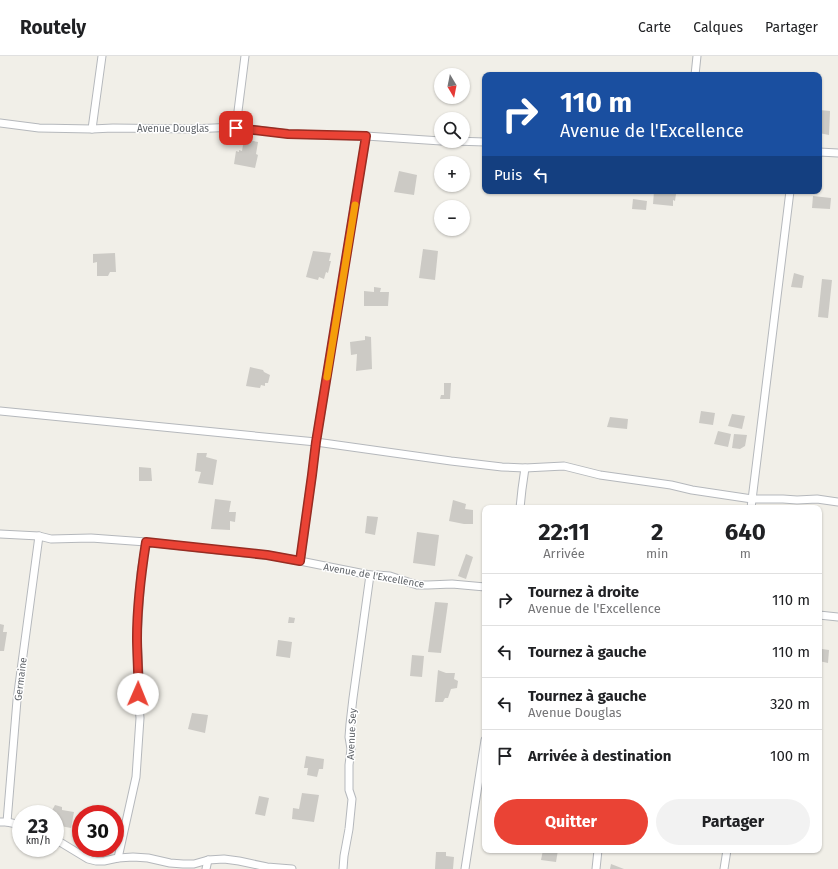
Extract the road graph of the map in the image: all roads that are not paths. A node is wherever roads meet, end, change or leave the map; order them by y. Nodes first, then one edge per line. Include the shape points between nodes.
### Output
1 (102, 56) edge
2 (245, 56) edge
3 (697, 56) edge
4 (695, 72) edge
5 (0, 123) edge
6 (236, 128) junction
7 (92, 129) junction
8 (366, 136) junction
9 (434, 140) edge
10 (470, 142) edge
11 (482, 142) edge
12 (822, 152) edge
13 (838, 153) edge
14 (790, 194) edge
15 (0, 411) edge
16 (316, 442) junction
17 (526, 468) junction
18 (752, 499) junction
19 (838, 502) edge
20 (520, 505) edge
21 (751, 505) edge
22 (0, 534) edge
23 (39, 536) junction
24 (146, 542) junction
25 (300, 561) junction
26 (370, 576) junction
27 (482, 587) edge
28 (822, 615) edge
29 (838, 617) edge
30 (482, 759) edge
31 (3, 822) edge
32 (64, 844) edge
33 (598, 853) edge
34 (727, 853) edge
35 (118, 858) junction
36 (208, 860) junction
37 (206, 869) edge
38 (292, 869) edge
39 (343, 869) edge
40 (465, 869) edge
41 (596, 869) edge
42 (724, 869) edge

1 - 7 street
2 - 6 street
3 - 4 street
5 - 7 street, Avenue Douglas via 39,128
6 - 7 street, Avenue Douglas
6 - 8 street, Avenue Douglas via 288,134
8 - 9 street, Avenue Douglas
8 - 16 street
10 - 11 street
12 - 13 street
14 - 18 street
15 - 16 street
16 - 17 street via 483,465
16 - 25 street
17 - 18 street via 564,466 600,475
17 - 20 street
18 - 19 street via 817,499
18 - 21 street
22 - 23 street, Avenue de l'Excellence
23 - 24 street, Avenue de l'Excellence via 51,539 91,538
23 - 31 street, Germaine
24 - 25 street, Avenue de l'Excellence
24 - 35 street via 141,573 137,638 140,718 136,777
25 - 26 street, Avenue de l'Excellence
26 - 27 street, Avenue de l'Excellence via 390,576 417,585
26 - 39 street, Avenue Sey via 350,724 349,790 352,799
28 - 29 street
30 - 40 street
32 - 35 street via 88,859 104,861
33 - 41 street
34 - 42 street
35 - 36 street via 148,858 170,864 194,864
36 - 37 street
36 - 38 street via 224,859

